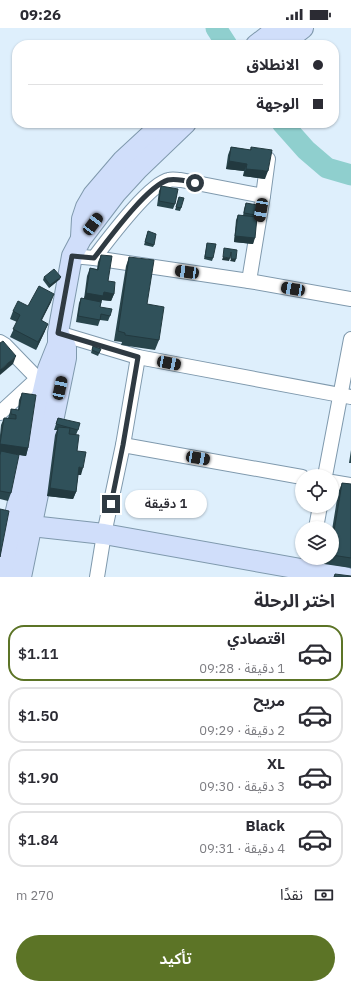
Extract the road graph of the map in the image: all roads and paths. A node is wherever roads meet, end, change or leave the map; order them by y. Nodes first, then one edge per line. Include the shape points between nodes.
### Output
1 (303, 28) edge
2 (271, 38) edge
3 (158, 128) edge
4 (181, 128) edge
5 (269, 153) edge
6 (263, 196) junction
7 (76, 248) junction
8 (94, 258) junction
9 (249, 281) junction
10 (351, 299) edge
11 (58, 333) junction
12 (351, 339) edge
13 (0, 342) edge
14 (138, 357) junction
15 (42, 374) junction
16 (345, 396) edge
17 (0, 413) edge
18 (123, 445) junction
19 (327, 469) edge
20 (295, 476) edge
21 (339, 483) edge
22 (351, 485) edge
23 (23, 525) junction
24 (104, 534) junction
25 (310, 569) edge
26 (6, 577) edge
27 (21, 577) edge
28 (97, 577) edge
29 (345, 577) edge

1 - 2 street
3 - 7 street via 123,160 93,194 82,219
4 - 7 street via 116,193
5 - 6 street
6 - 8 street via 181,180 168,180 158,185 124,219
6 - 9 street
7 - 8 street
7 - 11 street
8 - 9 street
9 - 10 street
11 - 14 street
11 - 15 street via 58,344
11 - 23 street via 66,347 66,358
12 - 16 street
13 - 15 street
14 - 16 street
14 - 18 street
15 - 17 street
15 - 23 street
16 - 19 street
18 - 20 street
18 - 24 street
21 - 22 street
23 - 24 street
23 - 26 street
23 - 27 street
24 - 25 street
24 - 28 street
25 - 29 street

